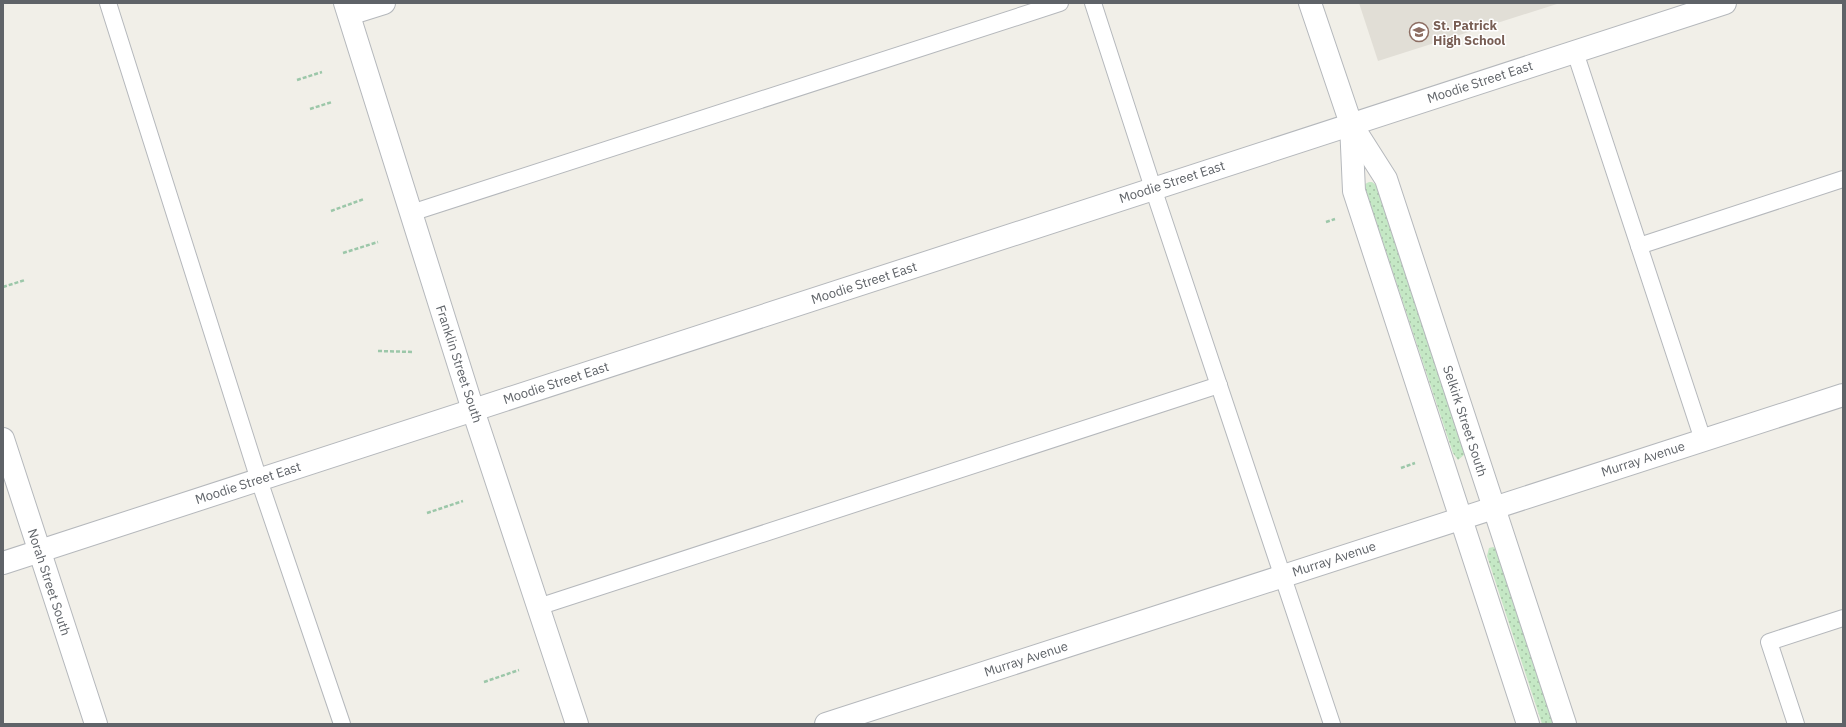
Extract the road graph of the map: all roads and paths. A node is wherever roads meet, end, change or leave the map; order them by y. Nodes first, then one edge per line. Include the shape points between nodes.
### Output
1 (108, 3) edge
2 (384, 3) edge
3 (1060, 3) edge
4 (1093, 3) edge
5 (1310, 3) edge
6 (1725, 3) edge
7 (347, 9) edge
8 (1575, 52) junction
9 (322, 72) dead end
10 (297, 80) dead end
11 (332, 102) dead end
12 (310, 108) dead end
13 (1351, 124) junction
14 (1843, 179) edge
15 (1153, 188) junction
16 (364, 200) dead end
17 (331, 211) dead end
18 (411, 213) junction
19 (378, 242) dead end
20 (1639, 246) junction
21 (343, 253) dead end
22 (25, 280) dead end
23 (3, 287) edge
24 (378, 351) dead end
25 (414, 352) dead end
26 (1219, 385) junction
27 (1843, 395) edge
28 (473, 410) junction
29 (3, 439) edge
30 (1703, 440) junction
31 (259, 480) junction
32 (463, 501) dead end
33 (1494, 507) junction
34 (427, 513) dead end
35 (1461, 518) junction
36 (39, 552) junction
37 (3, 563) edge
38 (1282, 576) junction
39 (538, 607) junction
40 (1843, 618) edge
41 (519, 670) dead end
42 (484, 682) dead end
43 (96, 724) edge
44 (342, 724) edge
45 (577, 724) edge
46 (826, 724) edge
47 (1332, 724) edge
48 (1528, 724) edge
49 (1565, 724) edge
50 (1796, 724) edge

1 - 31 lane
2 - 7 street
3 - 18 lane
4 - 15 lane
5 - 13 street, Selkirk Street South
6 - 8 street, Moodie Street East
7 - 18 street, Franklin Street South
8 - 13 street, Moodie Street East
8 - 20 lane
9 - 10 path
11 - 12 path
13 - 15 street, Moodie Street East
13 - 33 street, Selkirk Street South via 1386,179
13 - 35 street, Selkirk Street South via 1354,191
14 - 20 lane
15 - 26 lane
15 - 28 street, Moodie Street East
16 - 17 path
18 - 28 street, Franklin Street South
19 - 21 path
20 - 30 lane
22 - 23 path
24 - 25 path
26 - 38 lane
26 - 39 lane
27 - 30 street, Murray Avenue
28 - 31 street, Moodie Street East
28 - 39 street, Franklin Street South
29 - 36 street, Norah Street South
30 - 33 street, Murray Avenue
31 - 36 street, Moodie Street East
31 - 44 lane
32 - 34 path
33 - 35 street, Murray Avenue
33 - 49 street, Selkirk Street South
35 - 38 street, Murray Avenue
35 - 48 street, Selkirk Street South
36 - 37 street, Moodie Street East
36 - 43 street, Norah Street South
38 - 46 street, Murray Avenue
38 - 47 lane
39 - 45 street, Franklin Street South
40 - 50 lane via 1768,642
41 - 42 path

